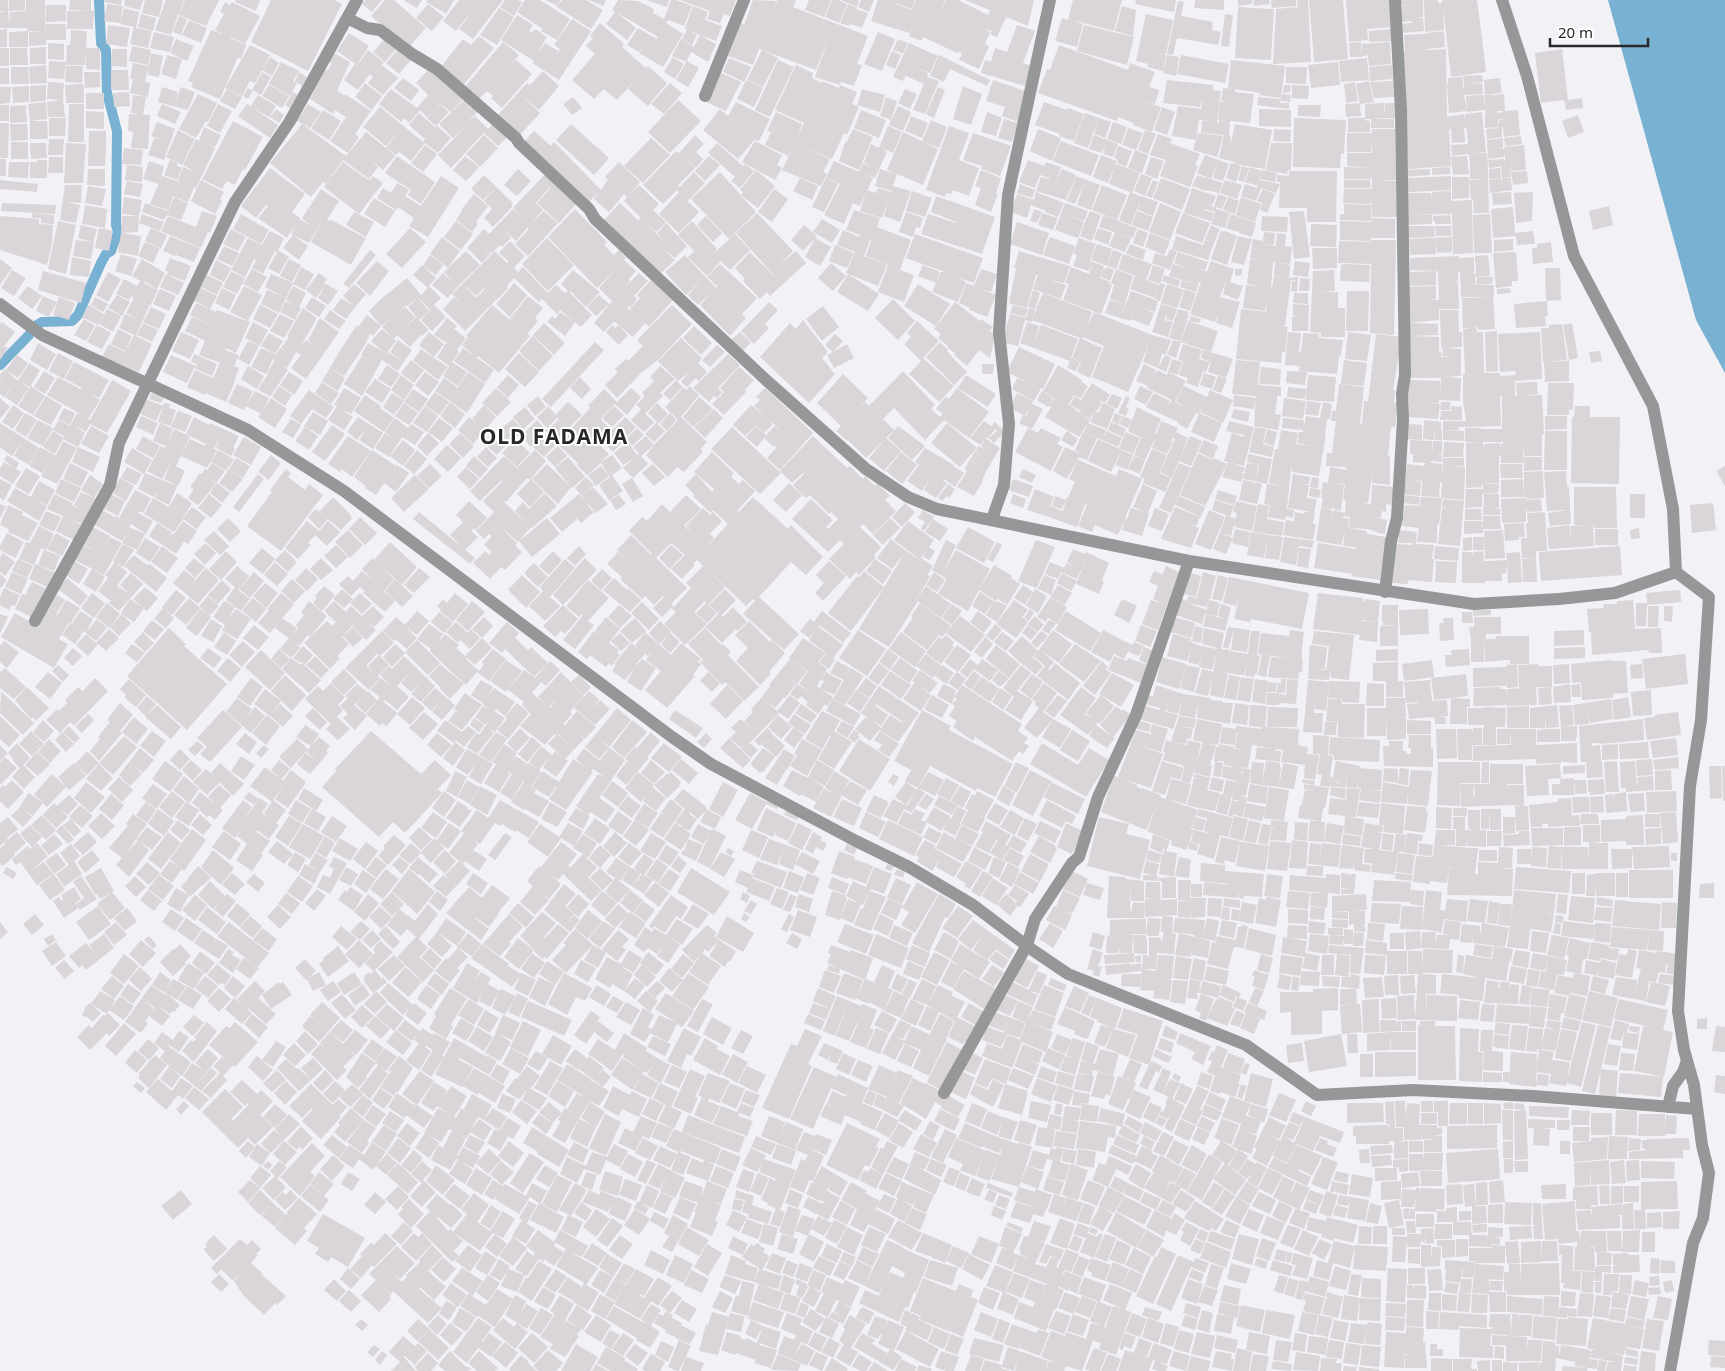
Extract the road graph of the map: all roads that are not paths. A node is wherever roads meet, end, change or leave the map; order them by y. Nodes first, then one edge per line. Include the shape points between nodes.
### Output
1 (357, 0) edge
2 (744, 0) edge
3 (1050, 0) edge
4 (1395, 0) edge
5 (1502, 0) edge
6 (347, 18) junction
7 (705, 96) dead end
8 (0, 304) edge
9 (147, 384) junction
10 (992, 519) junction
11 (1188, 561) junction
12 (1676, 572) junction
13 (1385, 592) junction
14 (35, 621) dead end
15 (1027, 945) junction
16 (1687, 1061) junction
17 (944, 1092) dead end
18 (1668, 1107) junction
19 (1697, 1109) junction
20 (1670, 1371) edge

1 - 6 street
2 - 7 street
3 - 10 street via 1008,195 999,332 1009,424 1004,485
4 - 13 street via 1401,120 1405,375 1397,518
5 - 12 street via 1527,76 1574,256 1652,406 1673,509
6 - 9 street via 290,121 235,202
6 - 10 street via 367,28 380,30 436,69 493,117 659,281 866,469 908,496 937,509
8 - 9 street via 42,335
9 - 14 street via 119,443 110,485
9 - 15 street via 248,430 344,491 711,764 910,866 973,905
10 - 11 street
11 - 13 street
11 - 15 street via 1136,715 1098,797 1078,857 1035,919
12 - 13 street via 1615,593 1559,599 1474,604
12 - 16 street via 1709,597 1702,720 1690,786 1678,1010
15 - 17 street
15 - 18 street via 1068,974 1246,1045 1317,1095 1413,1090
16 - 18 street via 1673,1086
16 - 19 street
18 - 19 street
19 - 20 street via 1708,1173 1707,1192 1703,1218 1693,1243

